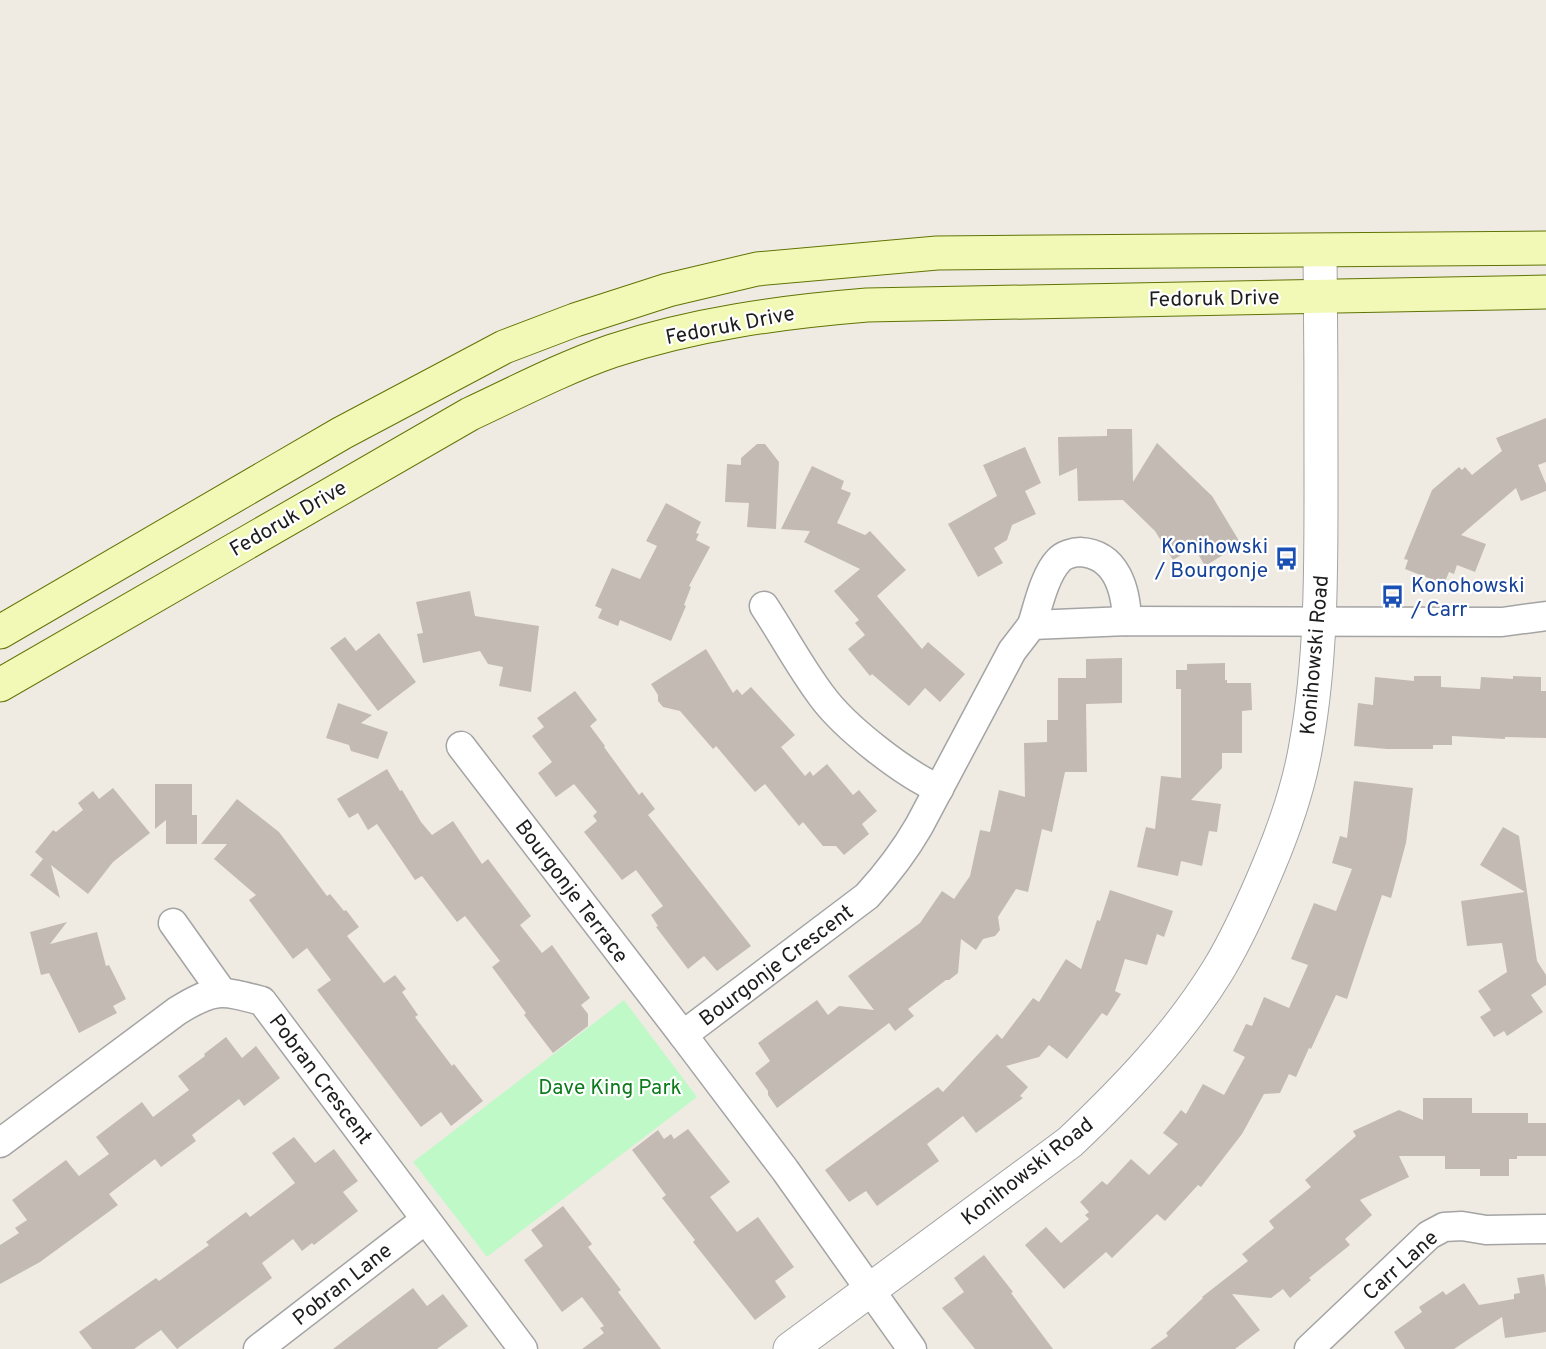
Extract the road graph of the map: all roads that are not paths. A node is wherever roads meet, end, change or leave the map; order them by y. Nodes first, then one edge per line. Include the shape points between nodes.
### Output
1 (1546, 248) edge
2 (1320, 251) junction
3 (1546, 292) edge
4 (1320, 296) junction
5 (764, 606) dead end
6 (1546, 616) edge
7 (1127, 621) junction
8 (1318, 622) junction
9 (1032, 625) junction
10 (0, 632) edge
11 (0, 684) edge
12 (461, 746) dead end
13 (939, 789) junction
14 (173, 922) dead end
15 (222, 992) junction
16 (683, 1035) junction
17 (0, 1143) edge
18 (425, 1220) junction
19 (1546, 1229) edge
20 (870, 1291) junction
21 (258, 1349) edge
22 (524, 1349) edge
23 (790, 1349) edge
24 (912, 1349) edge
25 (1309, 1349) edge

1 - 2 main road
2 - 4 street, Konihowski Road
2 - 10 main road via 937,253 756,269 668,290 504,347 342,433
3 - 4 main road, Fedoruk Drive
4 - 8 street, Konihowski Road via 1322,573
4 - 11 main road, Fedoruk Drive via 867,305 793,311 723,323 611,352 460,420
5 - 13 street via 821,696 840,718 920,780
6 - 8 street via 1502,622
7 - 8 street
7 - 9 street
7 - 9 street, Bourgonje Crescent via 1126,601 1111,565 1093,553 1075,552 1059,559 1050,573
8 - 20 street, Konihowski Road via 1315,689 1306,747 1280,837 1243,924 1193,1008 1138,1074 1070,1142
9 - 13 street, Bourgonje Crescent via 1012,651
12 - 16 street, Bourgonje Terrace
13 - 16 street, Bourgonje Crescent via 904,852 867,896
14 - 15 street
15 - 17 street, Pobran Crescent via 200,996 177,1011
15 - 18 street, Pobran Crescent via 262,1001
16 - 20 street, Bourgonje Crescent via 792,1179
18 - 21 street, Pobran Lane
18 - 22 street, Pobran Crescent
19 - 25 street, Carr Lane via 1444,1227 1429,1235
20 - 23 street, Konihowski Road
20 - 24 street, Bourgonje Crescent

